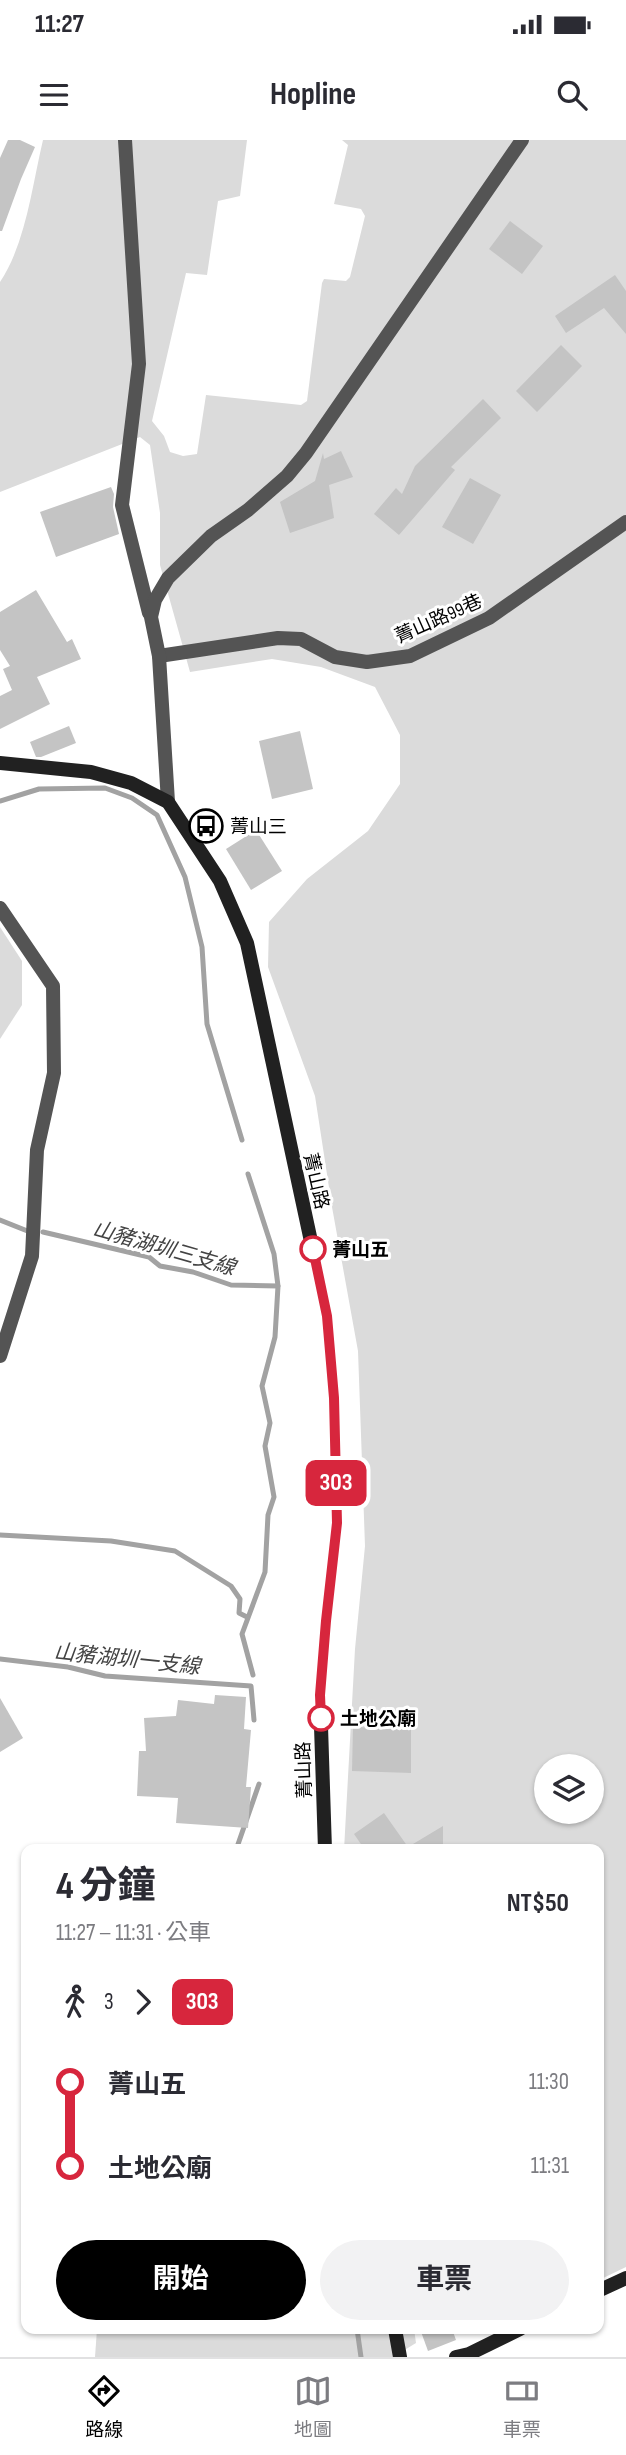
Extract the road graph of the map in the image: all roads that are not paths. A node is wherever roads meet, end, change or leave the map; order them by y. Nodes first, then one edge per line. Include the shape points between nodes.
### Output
1 (125, 140) edge
2 (522, 140) edge
3 (626, 522) edge
4 (150, 617) junction
5 (159, 656) junction
6 (0, 763) edge
7 (168, 802) junction
8 (0, 908) edge
9 (0, 1356) edge
10 (325, 1844) edge
11 (626, 2278) edge
12 (604, 2288) edge
13 (396, 2334) edge
14 (510, 2334) edge
15 (400, 2357) edge
16 (456, 2357) edge

1 - 4 street via 139,364 122,505
2 - 4 street via 306,453 287,476 218,530 168,578
3 - 5 street, 菁山路99巷 via 489,618 411,656 367,662 335,657 301,639 278,638
4 - 5 street
5 - 7 street
6 - 7 street, 菁山路 via 92,772 131,783
7 - 10 street, 菁山路 via 220,881 247,943 327,1316 337,1523 320,1695
8 - 9 street via 53,986 54,1073 37,1150 32,1256
11 - 12 street
13 - 15 street
14 - 16 street

